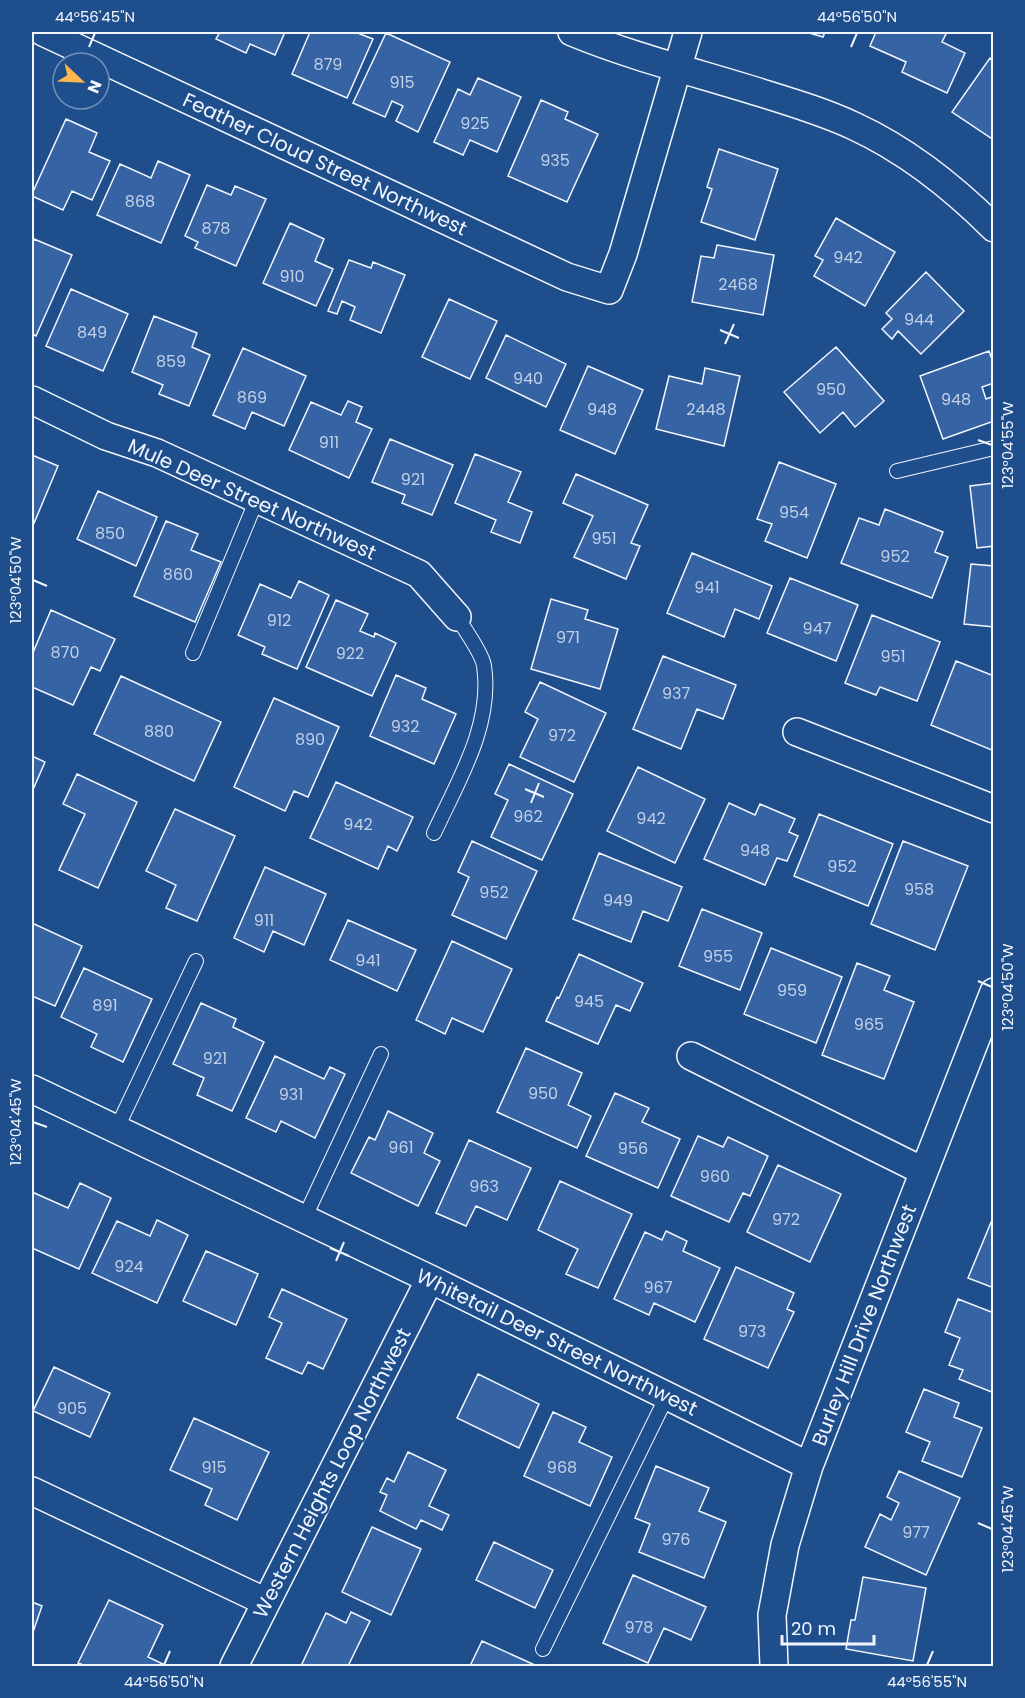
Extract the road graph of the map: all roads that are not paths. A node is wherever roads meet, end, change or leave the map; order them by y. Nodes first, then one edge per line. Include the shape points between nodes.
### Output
1 (43, 32) edge
2 (572, 32) edge
3 (688, 32) edge
4 (677, 68) junction
5 (993, 228) edge
6 (32, 400) edge
7 (993, 447) edge
8 (897, 471) dead end
9 (257, 499) junction
10 (458, 617) joint
11 (193, 653) dead end
12 (797, 732) dead end
13 (993, 809) edge
14 (434, 832) dead end
15 (196, 961) dead end
16 (993, 995) edge
17 (381, 1054) dead end
18 (691, 1056) dead end
19 (32, 1089) edge
20 (116, 1130) junction
21 (923, 1171) junction
22 (304, 1219) junction
23 (430, 1279) junction
24 (667, 1396) junction
25 (809, 1466) junction
26 (32, 1491) edge
27 (267, 1602) junction
28 (543, 1648) dead end
29 (234, 1666) edge
30 (774, 1666) edge

1 - 4 street, Feather Cloud Street Northwest via 567,277 609,290
2 - 4 street
3 - 4 street
4 - 5 street via 854,126 934,174
6 - 9 street, Mule Deer Street Northwest via 106,436 157,453
7 - 8 lane
9 - 10 street, Mule Deer Street Northwest via 419,574
9 - 11 lane
10 - 14 lane via 484,664 485,706 474,747
12 - 13 street
15 - 20 lane
16 - 21 street, Burley Hill Drive Northwest
17 - 22 lane
18 - 21 street
19 - 20 street, Whitetail Deer Street Northwest
20 - 22 street, Whitetail Deer Street Northwest
21 - 25 street, Burley Hill Drive Northwest
22 - 23 street, Whitetail Deer Street Northwest
23 - 24 street, Whitetail Deer Street Northwest
23 - 27 street, Western Heights Loop Northwest
24 - 25 street, Whitetail Deer Street Northwest
24 - 28 lane
25 - 30 street, Burley Hill Drive Northwest via 785,1545 772,1615
26 - 27 street
27 - 29 street, Western Heights Loop Northwest

